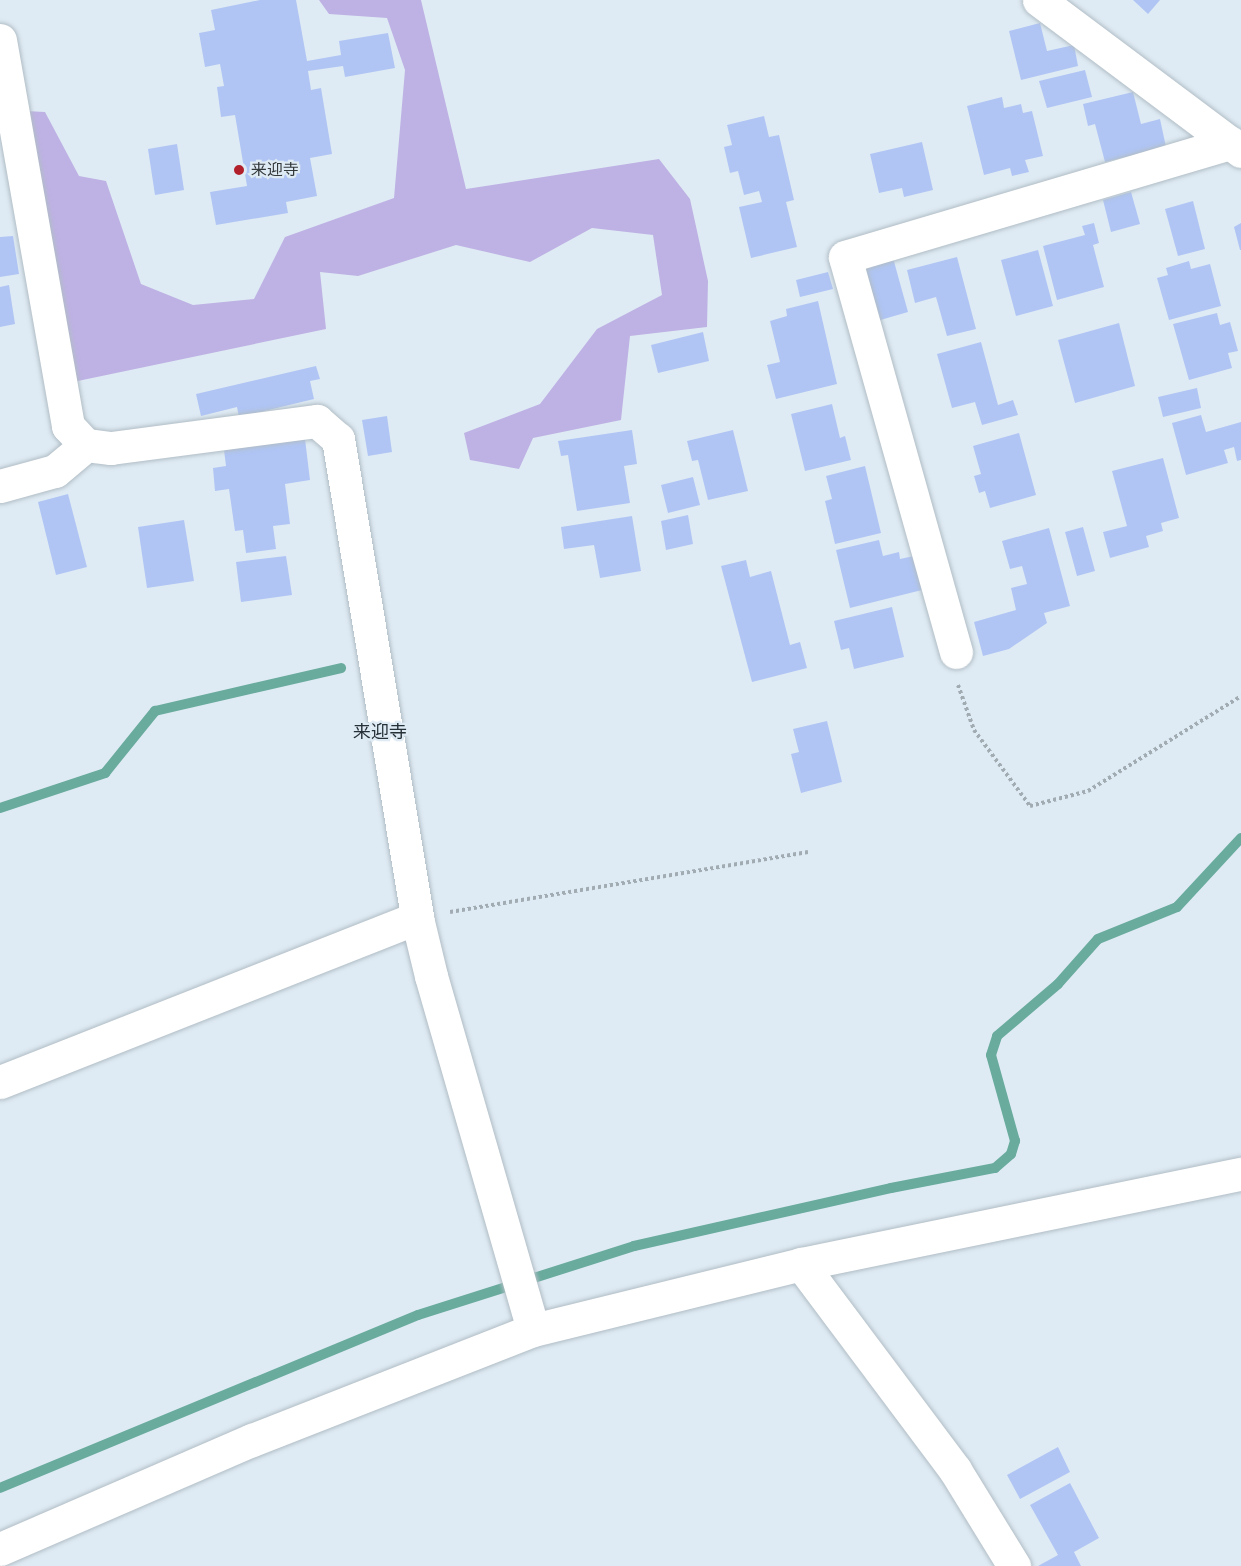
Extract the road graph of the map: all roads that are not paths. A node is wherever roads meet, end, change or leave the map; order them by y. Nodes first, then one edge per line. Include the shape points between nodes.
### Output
1 (1040, 0) edge
2 (0, 40) edge
3 (1235, 147) edge
4 (86, 445) junction
5 (0, 486) edge
6 (956, 652) road end
7 (417, 918) junction
8 (0, 1082) edge
9 (1241, 1174) edge
10 (801, 1264) junction
11 (533, 1330) junction
12 (0, 1549) edge
13 (1014, 1566) edge

1 - 3 street
2 - 4 street via 68,426
3 - 6 street via 845,257
4 - 5 street via 55,471
4 - 7 street via 111,448 317,421 338,439
7 - 8 street
7 - 11 street
9 - 10 street
10 - 11 street
10 - 13 street via 956,1470
11 - 12 street via 252,1440

